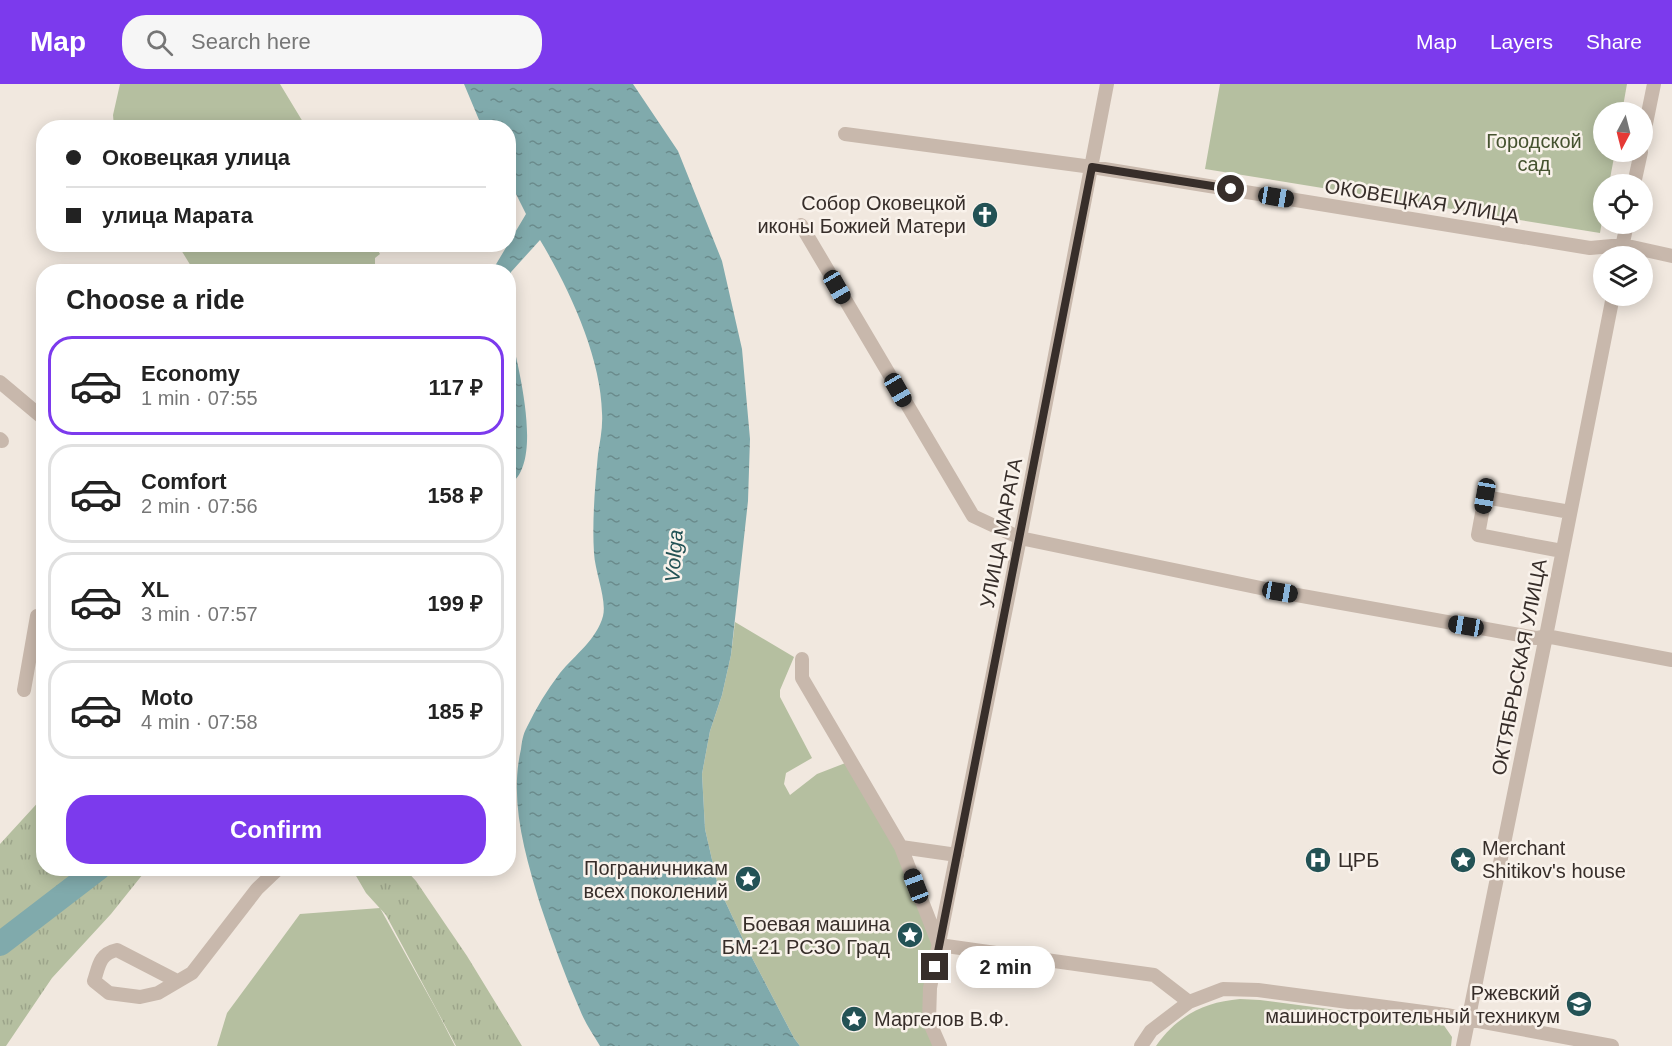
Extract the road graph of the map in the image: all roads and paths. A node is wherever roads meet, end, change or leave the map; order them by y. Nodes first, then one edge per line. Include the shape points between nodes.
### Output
1 (1107, 84) edge
2 (1654, 84) edge
3 (1650, 102) edge
4 (844, 134) dead end
5 (1092, 167) junction
6 (801, 225) dead end
7 (1593, 248) edge
8 (1653, 254) edge
9 (1672, 256) edge
10 (1610, 306) edge
11 (0, 381) edge
12 (36, 412) edge
13 (1570, 512) junction
14 (1020, 538) junction
15 (1562, 551) junction
16 (36, 622) edge
17 (1546, 636) junction
18 (802, 659) dead end
19 (1672, 660) edge
20 (24, 690) dead end
21 (901, 847) junction
22 (957, 855) junction
23 (270, 876) edge
24 (939, 945) junction
25 (177, 981) junction
26 (1189, 1002) junction
27 (1469, 1019) junction
28 (940, 1046) edge
29 (1141, 1046) edge
30 (1463, 1046) edge
31 (1612, 1046) edge

1 - 5 street, УЛИЦА МАРАТА
2 - 3 street
4 - 5 street, ОКОВЕЦКАЯ УЛИЦА
5 - 7 street, ОКОВЕЦКАЯ УЛИЦА
5 - 14 street, УЛИЦА МАРАТА
6 - 14 street via 973,516
8 - 9 street, ОКОВЕЦКАЯ УЛИЦА
10 - 13 street, ОКТЯБРЬСКАЯ УЛИЦА
11 - 12 street
13 - 15 street, ОКТЯБРЬСКАЯ УЛИЦА
13 - 15 street via 1485,496 1478,535
14 - 17 street via 1280,592 1536,638
14 - 22 street, УЛИЦА МАРАТА
15 - 17 street, ОКТЯБРЬСКАЯ УЛИЦА
16 - 20 street
17 - 19 street
17 - 27 street, ОКТЯБРЬСКАЯ УЛИЦА
18 - 21 street via 802,678
21 - 22 street
21 - 24 street
22 - 24 street, УЛИЦА МАРАТА
23 - 25 street via 192,973
24 - 26 street via 1154,975
24 - 28 street, УЛИЦА МАРАТА via 930,988 929,1021
25 - 25 street via 158,993 140,997 109,993 94,981 101,960 108,952 117,950
26 - 27 street via 1222,989 1258,990
26 - 29 street via 1151,1031
27 - 30 street, ОКТЯБРЬСКАЯ УЛИЦА
27 - 31 street

